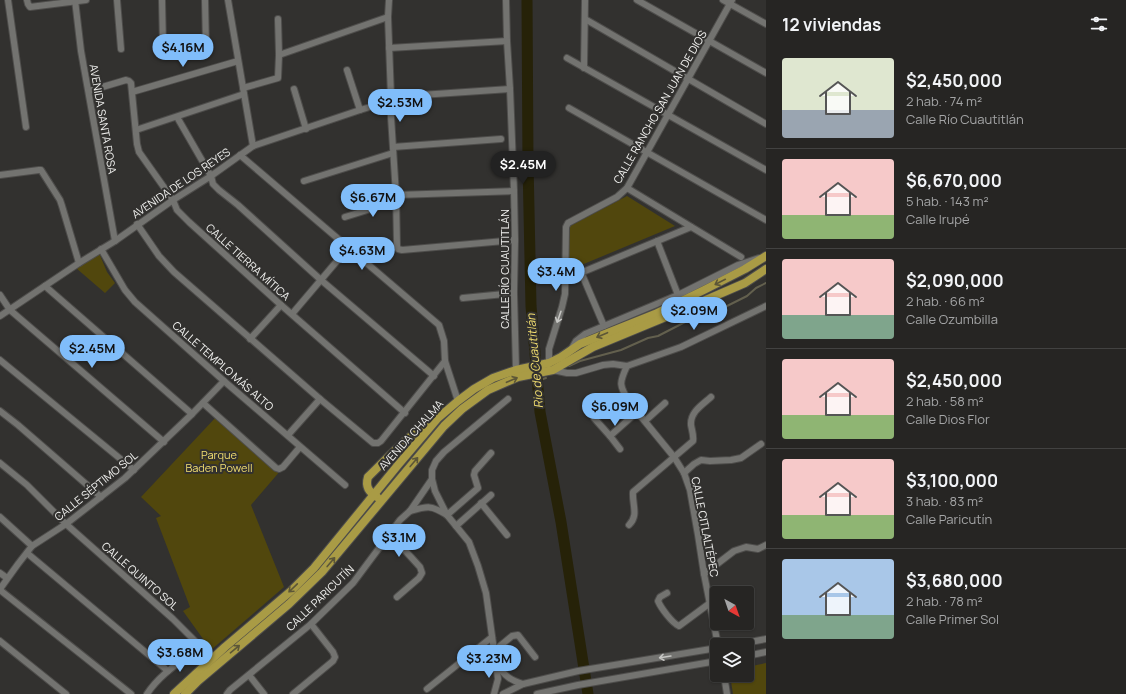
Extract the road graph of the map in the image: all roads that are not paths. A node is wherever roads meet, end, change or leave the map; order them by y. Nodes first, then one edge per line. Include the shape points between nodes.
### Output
1 (8, 0) edge
2 (27, 0) edge
3 (86, 0) edge
4 (117, 0) edge
5 (162, 0) edge
6 (205, 0) edge
7 (228, 0) edge
8 (389, 0) edge
9 (506, 0) edge
10 (585, 0) edge
11 (637, 0) edge
12 (723, 0) edge
13 (75, 1) edge
14 (731, 2) edge
15 (388, 17) junction
16 (278, 19) dead end
17 (585, 19) junction
18 (766, 24) edge
19 (709, 40) junction
20 (506, 41) junction
21 (163, 46) dead end
22 (206, 47) dead end
23 (389, 48) junction
24 (121, 49) dead end
25 (279, 55) junction
26 (567, 58) dead end
27 (238, 60) junction
28 (584, 68) junction
29 (347, 70) dead end
30 (766, 73) edge
31 (688, 78) junction
32 (294, 89) dead end
33 (510, 89) junction
34 (244, 91) junction
35 (88, 92) junction
36 (132, 92) junction
37 (390, 99) junction
38 (569, 108) dead end
39 (360, 110) junction
40 (668, 115) junction
41 (177, 117) junction
42 (766, 124) edge
43 (26, 127) dead end
44 (306, 129) junction
45 (136, 130) junction
46 (500, 139) dead end
47 (253, 146) junction
48 (393, 150) junction
49 (647, 152) junction
50 (240, 155) junction
51 (766, 170) edge
52 (0, 175) edge
53 (211, 176) junction
54 (304, 182) dead end
55 (627, 188) junction
56 (514, 191) junction
57 (396, 198) junction
58 (173, 200) junction
59 (345, 217) dead end
60 (766, 220) edge
61 (137, 224) junction
62 (691, 227) junction
63 (515, 240) junction
64 (115, 241) junction
65 (657, 241) junction
66 (348, 248) junction
67 (101, 249) junction
68 (765, 256) edge
69 (741, 257) dead end
70 (79, 263) junction
71 (766, 269) edge
72 (581, 272) junction
73 (566, 279) junction
74 (321, 280) junction
75 (45, 286) junction
76 (514, 293) junction
77 (0, 294) edge
78 (678, 295) junction
79 (463, 298) dead end
80 (281, 305) junction
81 (766, 306) edge
82 (10, 310) junction
83 (292, 314) junction
84 (0, 316) edge
85 (604, 326) junction
86 (250, 339) junction
87 (570, 351) junction
88 (0, 360) edge
89 (445, 361) junction
90 (627, 366) junction
91 (553, 368) junction
92 (537, 369) junction
93 (516, 370) junction
94 (434, 376) junction
95 (224, 381) junction
96 (711, 397) dead end
97 (320, 399) junction
98 (508, 399) dead end
99 (458, 401) junction
100 (203, 403) junction
101 (666, 403) dead end
102 (0, 411) edge
103 (637, 412) junction
104 (405, 413) junction
105 (192, 414) junction
106 (438, 418) junction
107 (594, 418) dead end
108 (645, 421) junction
109 (288, 435) junction
110 (610, 436) junction
111 (164, 442) junction
112 (761, 444) dead end
113 (300, 447) junction
114 (620, 449) dead end
115 (491, 453) dead end
116 (674, 457) junction
117 (0, 463) edge
118 (134, 470) junction
119 (684, 473) junction
120 (432, 479) junction
121 (345, 485) dead end
122 (374, 494) junction
123 (491, 495) dead end
124 (101, 497) junction
125 (382, 501) junction
126 (481, 504) junction
127 (410, 511) junction
128 (447, 515) junction
129 (0, 517) edge
130 (66, 524) junction
131 (629, 525) dead end
132 (456, 526) junction
133 (390, 534) junction
134 (507, 534) dead end
135 (766, 545) edge
136 (32, 546) junction
137 (27, 552) junction
138 (0, 573) edge
139 (704, 574) junction
140 (7, 578) junction
141 (0, 590) edge
142 (667, 592) dead end
143 (397, 597) dead end
144 (710, 602) joint
145 (311, 624) junction
146 (492, 637) junction
147 (766, 639) edge
148 (0, 641) edge
149 (754, 641) edge
150 (710, 649) edge
151 (494, 651) junction
152 (766, 652) edge
153 (683, 654) junction
154 (754, 655) edge
155 (535, 657) dead end
156 (710, 661) edge
157 (497, 665) junction
158 (685, 666) junction
159 (168, 671) junction
160 (249, 675) junction
161 (725, 682) edge
162 (523, 684) junction
163 (427, 689) dead end
164 (66, 694) edge
165 (131, 694) edge
166 (147, 694) edge
167 (174, 694) edge
168 (185, 694) edge
169 (227, 694) edge
170 (264, 694) edge
171 (292, 694) edge
172 (494, 694) edge
173 (503, 694) edge
174 (537, 694) edge
175 (727, 694) edge

1 - 43 street
2 - 13 street via 30,7
3 - 13 street
4 - 24 street
5 - 21 street
6 - 22 street
7 - 27 street
8 - 15 street
9 - 20 street, CALLE RÍO CUAUTITLÁN
10 - 17 street
11 - 19 street
12 - 14 street
13 - 35 street, AVENIDA SANTA ROSA
14 - 18 street
14 - 19 street, CALLE RANCHO SAN JUAN DE DIOS
15 - 23 street
15 - 25 street
16 - 25 street
17 - 28 street
17 - 31 street
19 - 30 street
19 - 31 street, CALLE RANCHO SAN JUAN DE DIOS
20 - 23 street
20 - 33 street, CALLE RÍO CUAUTITLÁN
23 - 37 street
25 - 34 street via 278,78
26 - 28 street
27 - 34 street
27 - 36 street
28 - 40 street
29 - 39 street
31 - 40 street, CALLE RANCHO SAN JUAN DE DIOS
31 - 42 street
32 - 44 street
33 - 37 street, AVENIDA DE LOS REYES
33 - 56 street, CALLE RÍO CUAUTITLÁN
34 - 41 street
34 - 47 street
35 - 36 street via 126,80 131,83
35 - 64 street, AVENIDA SANTA ROSA
36 - 45 street, CALLE TIERRA MÍTICA
37 - 39 street, AVENIDA DE LOS REYES
37 - 48 street
38 - 49 street
39 - 44 street, AVENIDA DE LOS REYES
40 - 49 street, CALLE RANCHO SAN JUAN DE DIOS
40 - 51 street
41 - 45 street
41 - 53 street
44 - 47 street, AVENIDA DE LOS REYES
45 - 58 street, CALLE TIERRA MÍTICA via 139,152
46 - 48 street
47 - 50 street, AVENIDA DE LOS REYES
48 - 54 street
48 - 57 street
49 - 55 street, CALLE RANCHO SAN JUAN DE DIOS
49 - 60 street
50 - 53 street, AVENIDA DE LOS REYES
50 - 66 street
52 - 70 street via 41,170 60,200
53 - 58 street, AVENIDA DE LOS REYES
53 - 74 street via 213,184
55 - 62 street
55 - 73 street, CALLE RANCHO SAN JUAN DE DIOS via 568,223
56 - 57 street
56 - 63 street, CALLE RÍO CUAUTITLÁN
57 - 59 street
57 - 63 street via 398,249
58 - 61 street, AVENIDA DE LOS REYES
58 - 80 street, CALLE TIERRA MÍTICA via 189,222
61 - 64 street, AVENIDA DE LOS REYES
61 - 86 street via 159,256 174,272
62 - 65 street
62 - 69 street
63 - 76 street, CALLE RÍO CUAUTITLÁN
64 - 67 street, AVENIDA DE LOS REYES
65 - 72 street
65 - 78 street
66 - 74 street
66 - 89 street via 439,325 444,341
67 - 70 street, AVENIDA DE LOS REYES
67 - 95 street, CALLE TEMPLO MÁS ALTO via 135,302
68 - 78 street via 738,265
68 -> 87 main road, AVENIDA CHALMA via 678,303 580,344
70 - 75 street, AVENIDA DE LOS REYES
71 - 91 main road, AVENIDA CHALMA via 745,283 593,347
72 - 73 street
72 - 85 street
73 -> 91 street, CALLE RANCHO SAN JUAN DE DIOS via 562,307 549,349
74 - 83 street
74 - 94 street
75 - 82 street, AVENIDA DE LOS REYES
75 - 105 street
76 - 79 street
76 - 93 street, CALLE RÍO CUAUTITLÁN
77 - 82 street
78 - 85 street
80 - 83 street, CALLE TIERRA MÍTICA
80 - 86 street
81 - 90 street via 681,347
82 - 84 street, AVENIDA DE LOS REYES
82 - 111 street
83 - 104 street, CALLE TIERRA MÍTICA
85 - 87 street via 579,338
86 - 97 street
87 - 91 main road, AVENIDA CHALMA
88 - 118 street
89 - 94 street
89 - 99 street
90 - 91 street via 613,364 576,373
90 - 103 street, CALLE CITLALTÉPEC via 621,387
91 - 92 main road, AVENIDA CHALMA
92 - 93 main road, AVENIDA CHALMA
125 -> 92 main road, AVENIDA CHALMA via 462,408 488,390
93 - 99 main road, AVENIDA CHALMA via 493,378
94 - 104 street
95 - 100 street, CALLE SÉPTIMO SOL
95 - 109 street, CALLE TEMPLO MÁS ALTO
96 - 116 street via 692,413 693,441
97 - 104 street via 373,443 381,441
97 - 109 street
98 - 120 street, CALLE PARICUTÍN via 444,452 432,470
99 - 106 main road, AVENIDA CHALMA
100 - 105 street, CALLE SÉPTIMO SOL
100 - 113 street via 276,468 283,467
101 - 108 street
102 - 124 street
103 - 108 street, CALLE CITLALTÉPEC
103 - 110 street
105 - 111 street, CALLE SÉPTIMO SOL
106 - 122 main road, AVENIDA CHALMA
106 - 122 main road via 412,434 368,477 368,489
107 - 110 street
108 - 116 street, CALLE CITLALTÉPEC
109 - 113 street, CALLE TEMPLO MÁS ALTO
110 - 114 street
111 - 118 street, CALLE SÉPTIMO SOL
112 - 119 street via 741,458 701,460
113 - 121 street, CALLE TEMPLO MÁS ALTO
115 - 128 street via 475,472 478,488
116 - 119 street, CALLE CITLALTÉPEC
116 - 131 street via 633,492 635,515
117 - 130 street, CALLE QUINTO SOL via 27,485
118 - 124 street, CALLE SÉPTIMO SOL
119 - 139 street, CALLE CITLALTÉPEC via 690,490
120 - 127 street, CALLE PARICUTÍN
120 - 128 street
122 - 125 main road
122 -> 167 main road, AVENIDA CHALMA via 314,568
123 - 126 street
124 - 130 street, CALLE SÉPTIMO SOL
168 -> 125 main road, AVENIDA CHALMA via 322,572
126 - 132 street
126 - 134 street
127 - 128 street via 432,507
127 - 133 street, CALLE PARICUTÍN
128 - 132 street
129 - 136 street
130 - 136 street, CALLE SÉPTIMO SOL
130 - 159 street, CALLE QUINTO SOL via 196,642 197,648
132 - 146 street via 469,542 478,566 486,593
133 - 143 street via 420,567 422,573
133 - 145 street, CALLE PARICUTÍN via 353,582
135 - 139 street via 758,549 746,547 734,550
136 - 137 street, CALLE SÉPTIMO SOL
137 - 140 street, CALLE SÉPTIMO SOL
137 - 159 street
138 - 140 street
139 - 144 street, CALLE CITLALTÉPEC
140 - 141 street, CALLE SÉPTIMO SOL
141 - 165 street
142 - 144 street via 658,601 679,626
145 - 160 street, CALLE PARICUTÍN
145 - 171 street via 334,652 335,657
146 - 151 street
146 - 163 street
147 - 149 street
148 - 164 street
150 - 153 street
151 - 155 street via 512,636 518,635
151 - 157 street
152 - 154 street
153 - 158 street
153 -> 162 street
156 - 158 street
157 - 162 street via 512,680
157 - 172 street via 498,679
158 - 174 street
159 - 166 street
160 - 169 street, CALLE PARICUTÍN
160 - 170 street
161 - 175 street
162 - 173 street

